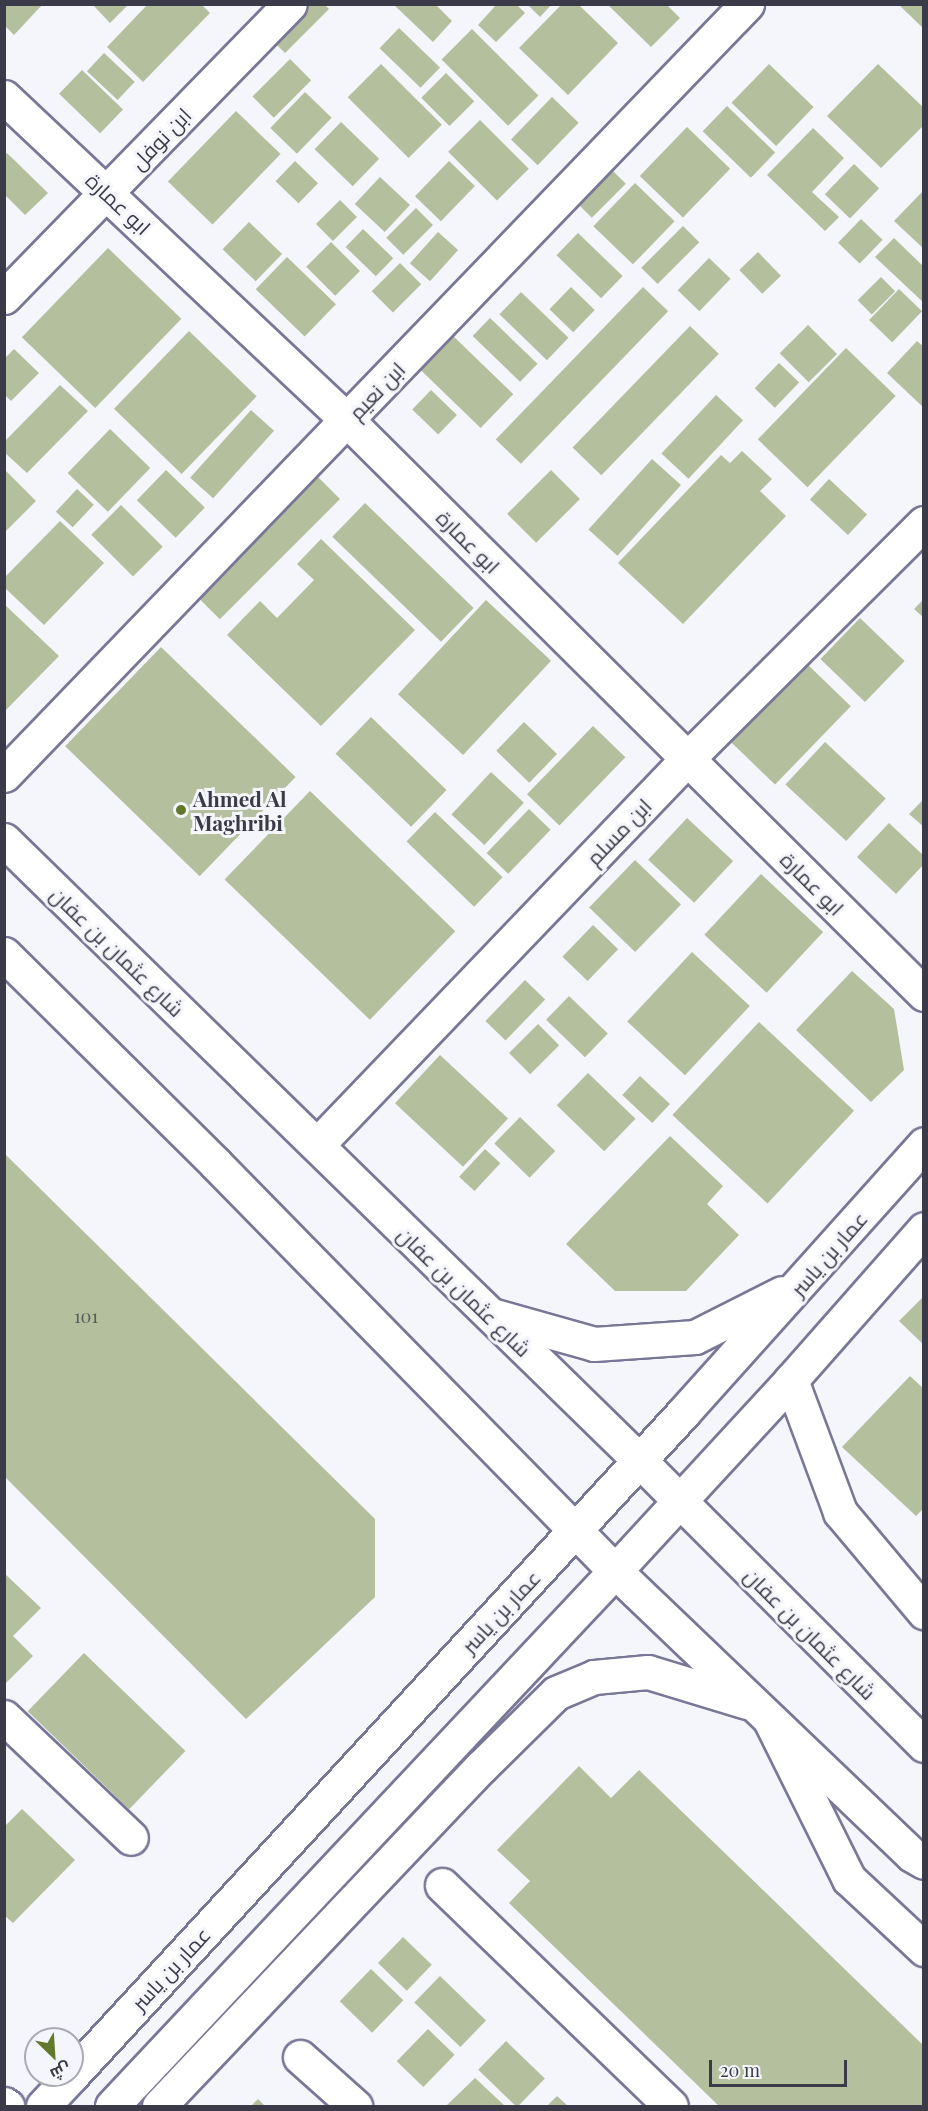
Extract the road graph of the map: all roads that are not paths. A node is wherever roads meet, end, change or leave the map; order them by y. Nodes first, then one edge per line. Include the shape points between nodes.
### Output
1 (290, 4) edge
2 (747, 4) edge
3 (4, 97) edge
4 (107, 191) junction
5 (4, 297) edge
6 (347, 420) junction
7 (924, 523) edge
8 (688, 758) junction
9 (4, 775) edge
10 (4, 840) edge
11 (4, 954) edge
12 (39, 989) junction
13 (4, 991) edge
14 (924, 994) edge
15 (924, 1144) edge
16 (317, 1145) junction
17 (924, 1229) edge
18 (800, 1285) junction
19 (488, 1314) junction
20 (791, 1380) junction
21 (639, 1460) junction
22 (678, 1501) junction
23 (574, 1529) junction
24 (615, 1571) junction
25 (924, 1612) edge
26 (761, 1712) junction
27 (4, 1717) edge
28 (924, 1745) edge
29 (131, 1838) dead end
30 (924, 1862) edge
31 (442, 1885) dead end
32 (924, 1949) edge
33 (300, 2057) dead end
34 (84, 2062) edge
35 (61, 2087) edge
36 (43, 2106) edge
37 (112, 2106) edge
38 (159, 2106) edge
39 (355, 2106) edge
40 (671, 2106) edge

1 - 4 street, ابن نوفل
2 - 6 street, ابن نعيم
3 - 4 street, ابو عمارة
4 - 5 street, ابن نوفل
4 - 6 street, ابو عمارة
6 - 8 street, ابو عمارة
6 - 9 street, ابن نعيم
7 - 8 street, ابن مسلم
8 - 14 street, ابو عمارة
8 - 16 street, ابن مسلم
10 - 16 street, شارع عثمان بن عفان
11 - 12 street
12 - 13 street
12 - 23 street
15 - 18 street, عمار بن ياسر
16 - 19 street, شارع عثمان بن عفان
17 - 20 street
18 - 19 street via 695,1337 594,1344
18 - 21 street, عمار بن ياسر
19 - 21 street, شارع عثمان بن عفان
20 - 22 street
20 - 25 street via 840,1512
21 - 22 street, شارع عثمان بن عفان
21 - 23 street, عمار بن ياسر
22 - 24 street
22 - 28 street, شارع عثمان بن عفان
23 - 24 street
23 - 34 street, عمار بن ياسر
24 - 26 street
24 - 37 street
26 - 30 street
26 - 32 street via 849,1879
26 - 38 street via 648,1672 594,1677 556,1694
27 - 29 street
31 - 40 street
33 - 39 street
35 - 36 street, عمار بن ياسر

